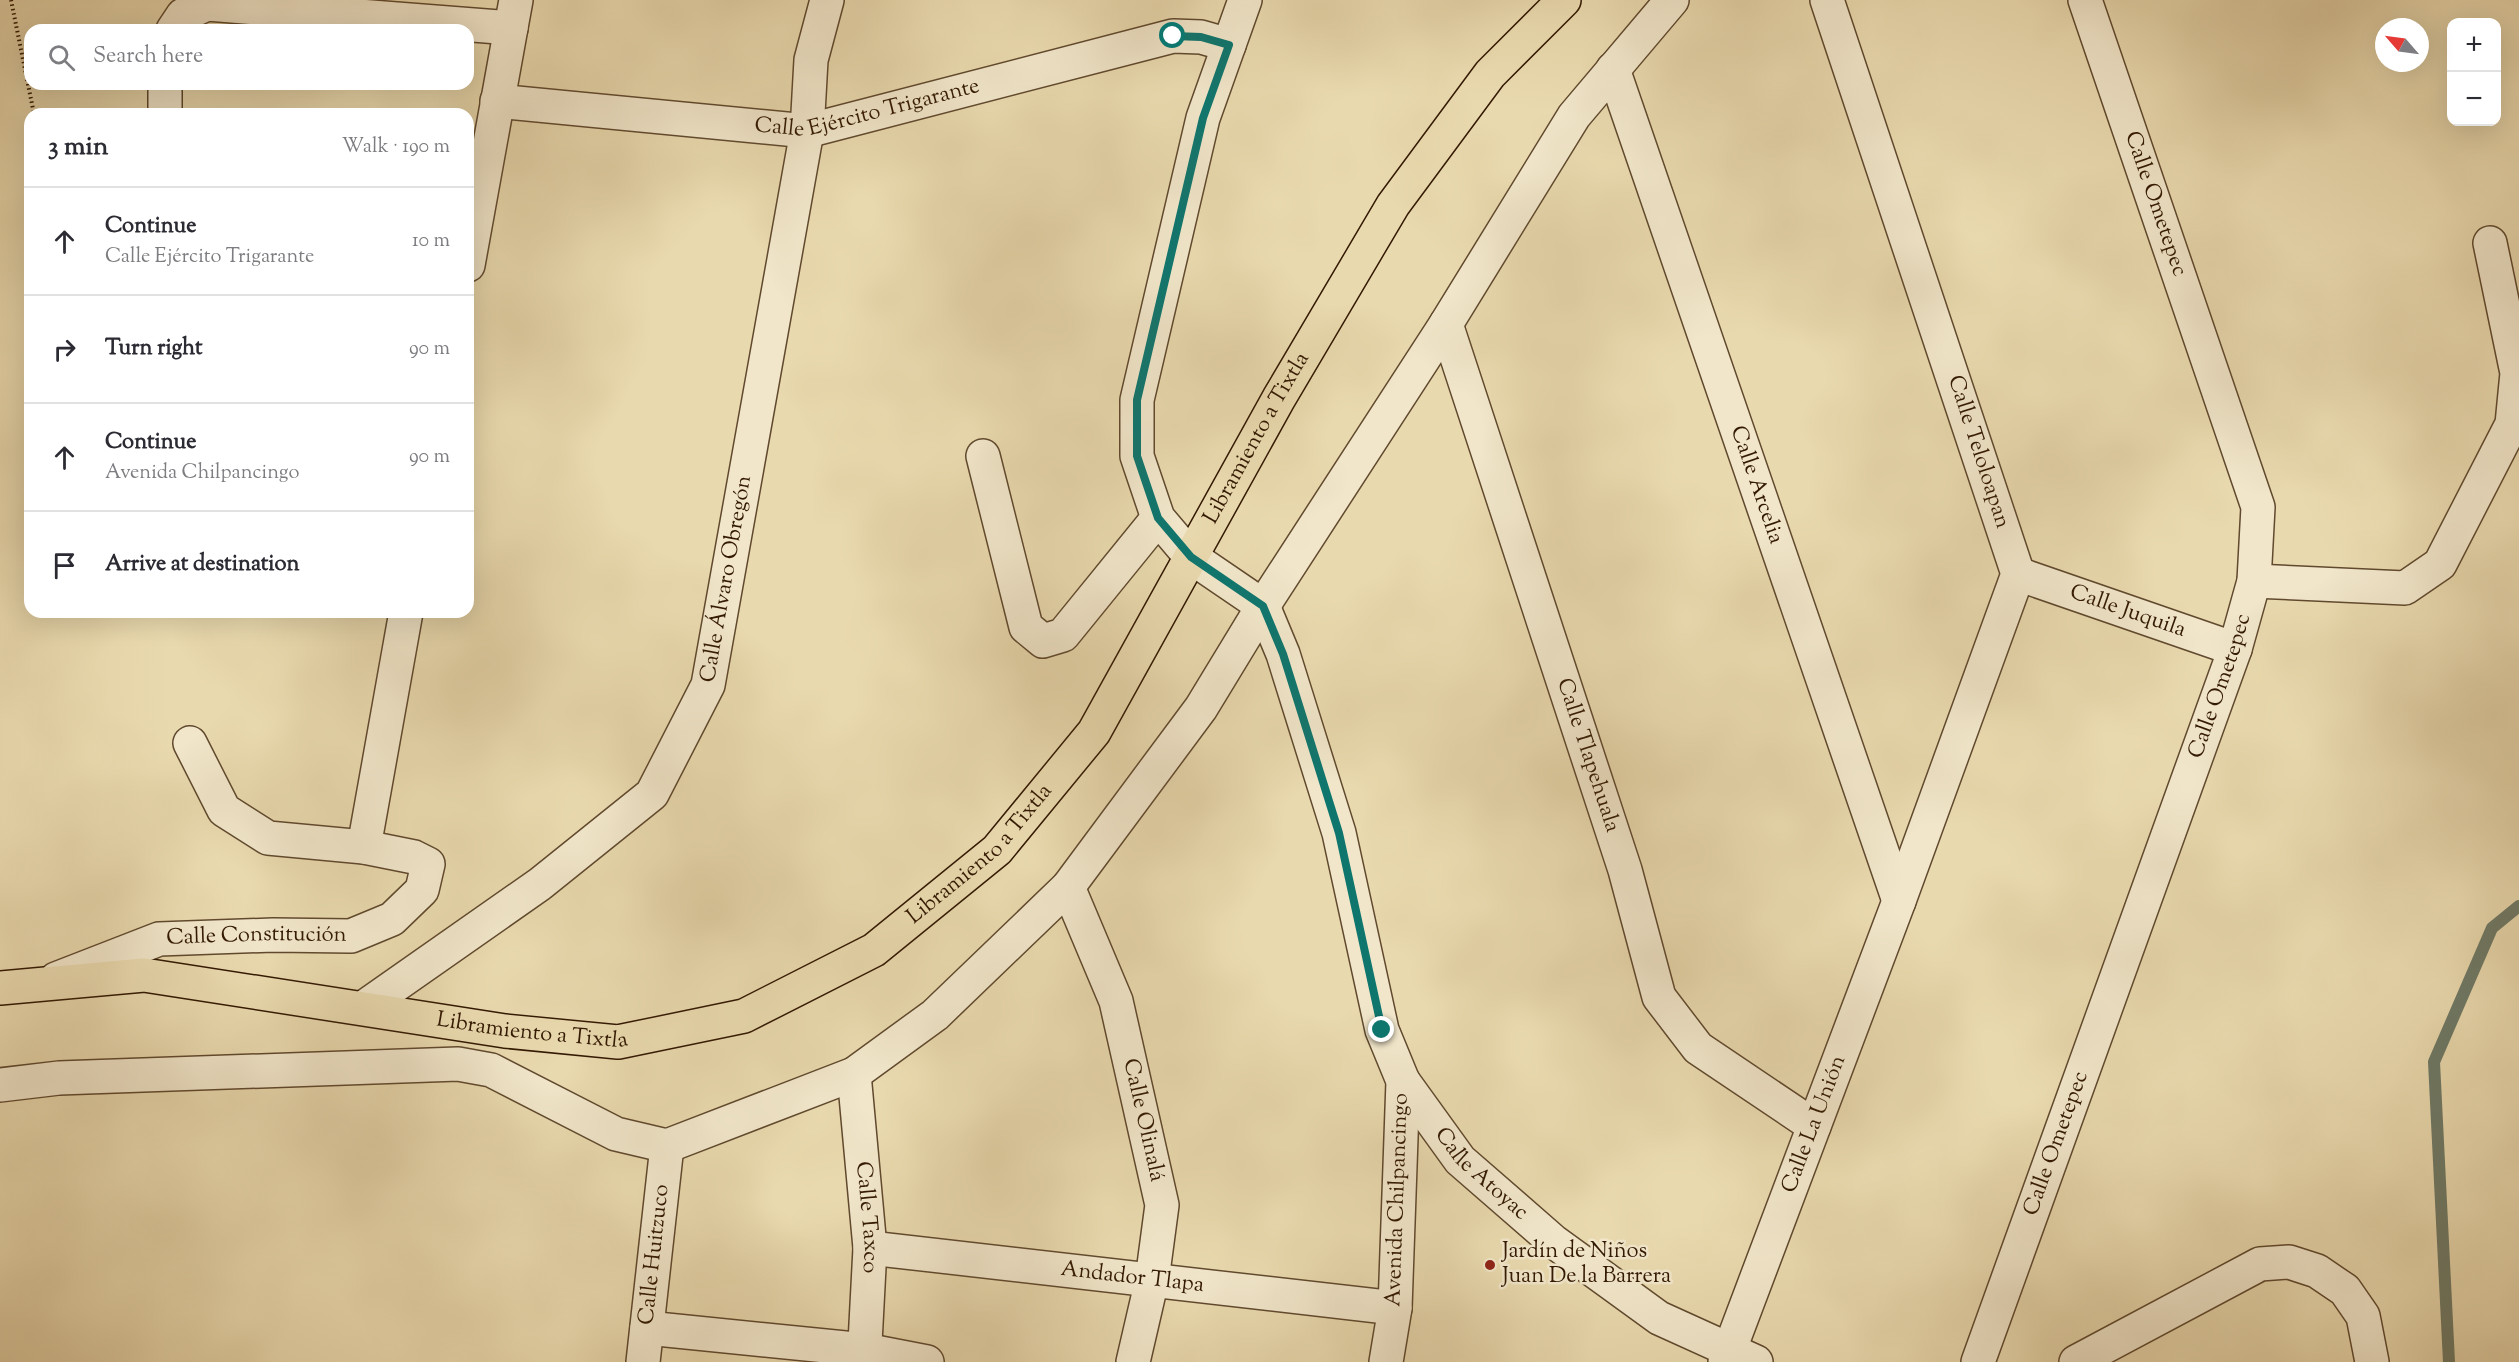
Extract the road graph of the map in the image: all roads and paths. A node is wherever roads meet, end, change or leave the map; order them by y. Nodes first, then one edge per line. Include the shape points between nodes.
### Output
1 (11, 0) edge
2 (827, 0) edge
3 (1245, 0) edge
4 (1564, 0) edge
5 (1672, 0) edge
6 (1827, 0) edge
7 (2085, 0) edge
8 (513, 14) edge
9 (177, 24) edge
10 (1229, 45) junction
11 (24, 64) edge
12 (1613, 69) junction
13 (29, 90) edge
14 (165, 90) edge
15 (497, 101) junction
16 (33, 108) edge
17 (165, 108) edge
18 (807, 131) junction
19 (474, 231) edge
20 (2490, 243) dead end
21 (1446, 324) junction
22 (983, 456) dead end
23 (1158, 518) junction
24 (1191, 557) junction
25 (2018, 574) junction
26 (2254, 581) junction
27 (1263, 606) junction
28 (405, 618) edge
29 (2235, 649) junction
30 (190, 743) dead end
31 (364, 847) junction
32 (1068, 887) junction
33 (1899, 901) junction
34 (40, 985) junction
35 (0, 988) edge
36 (363, 1008) junction
37 (505, 1031) junction
38 (491, 1070) junction
39 (854, 1074) junction
40 (1403, 1081) junction
41 (0, 1084) edge
42 (1814, 1126) junction
43 (666, 1146) junction
44 (870, 1248) junction
45 (1152, 1280) junction
46 (1395, 1308) junction
47 (647, 1328) junction
48 (865, 1356) edge
49 (1737, 1358) edge
50 (643, 1362) edge
51 (927, 1362) edge
52 (1132, 1362) edge
53 (1386, 1362) edge
54 (1978, 1362) edge
55 (2076, 1362) edge
56 (2372, 1362) edge

1 - 11 path
2 - 18 street, Calle Álvaro Obregón via 811,60
3 - 10 street
4 - 24 main road, Libramiento a Tixtla via 1490,74 1393,205
5 - 12 street
6 - 25 street, Calle Teloloapan
7 - 26 street, Calle Ometepec via 2258,507
8 - 9 street via 207,4 183,15
8 - 15 street
10 - 18 street, Calle Ejército Trigarante via 1201,37 1173,36
10 - 23 street via 1203,118 1137,400 1137,456
12 - 21 street via 1574,116
12 - 33 street, Calle Arcelia
13 - 16 path
14 - 17 street
15 - 18 street, Calle Ejército Trigarante
15 - 19 street
18 - 36 street, Calle Álvaro Obregón via 708,685 698,705 652,794 540,884
20 - 26 street via 2517,373 2512,424 2440,564 2405,588
21 - 27 street
21 - 42 street, Calle Tlapehuala via 1625,870 1659,997 1698,1048
22 - 23 street via 1026,627 1043,641 1063,635
23 - 24 street
24 - 27 street
24 - 37 main road, Libramiento a Tixtla via 1094,732 997,850 874,950 744,1016 618,1042
25 - 29 street, Calle Juquila
25 - 33 street
26 - 29 street, Calle Ometepec
27 - 32 street via 1201,708
27 - 40 street, Avenida Chilpancingo via 1283,654 1339,833 1382,1030
28 - 31 street
29 - 54 street, Calle Ometepec
30 - 31 street via 224,810 268,838
31 - 34 street, Calle Constitución via 414,857 428,864 422,890 392,919 351,936 159,939
32 - 39 street via 935,1015
32 - 45 street, Calle Olinalá via 1116,1001 1143,1116 1162,1205
33 - 42 street, Calle La Unión
34 - 35 main road, Libramiento a Tixtla
34 - 36 main road, Libramiento a Tixtla via 144,975
36 - 37 main road, Libramiento a Tixtla
37 - 38 street
38 - 41 street via 458,1064 59,1078
38 - 43 street via 616,1134
39 - 43 street
39 - 44 street, Calle Taxco
40 - 46 street, Avenida Chilpancingo
40 - 49 street, Calle Atoyac via 1460,1160 1553,1241 1659,1318
42 - 49 street, Calle La Unión
43 - 47 street, Calle Huitzuco
44 - 45 street, Andador Tlapa
44 - 48 street, Calle Taxco
45 - 46 street, Andador Tlapa
45 - 52 street, Calle Olinalá
46 - 53 street, Avenida Chilpancingo
47 - 48 street
47 - 50 street, Calle Huitzuco
48 - 51 street
55 - 56 street via 2260,1264 2289,1262 2318,1271 2345,1290 2363,1316

